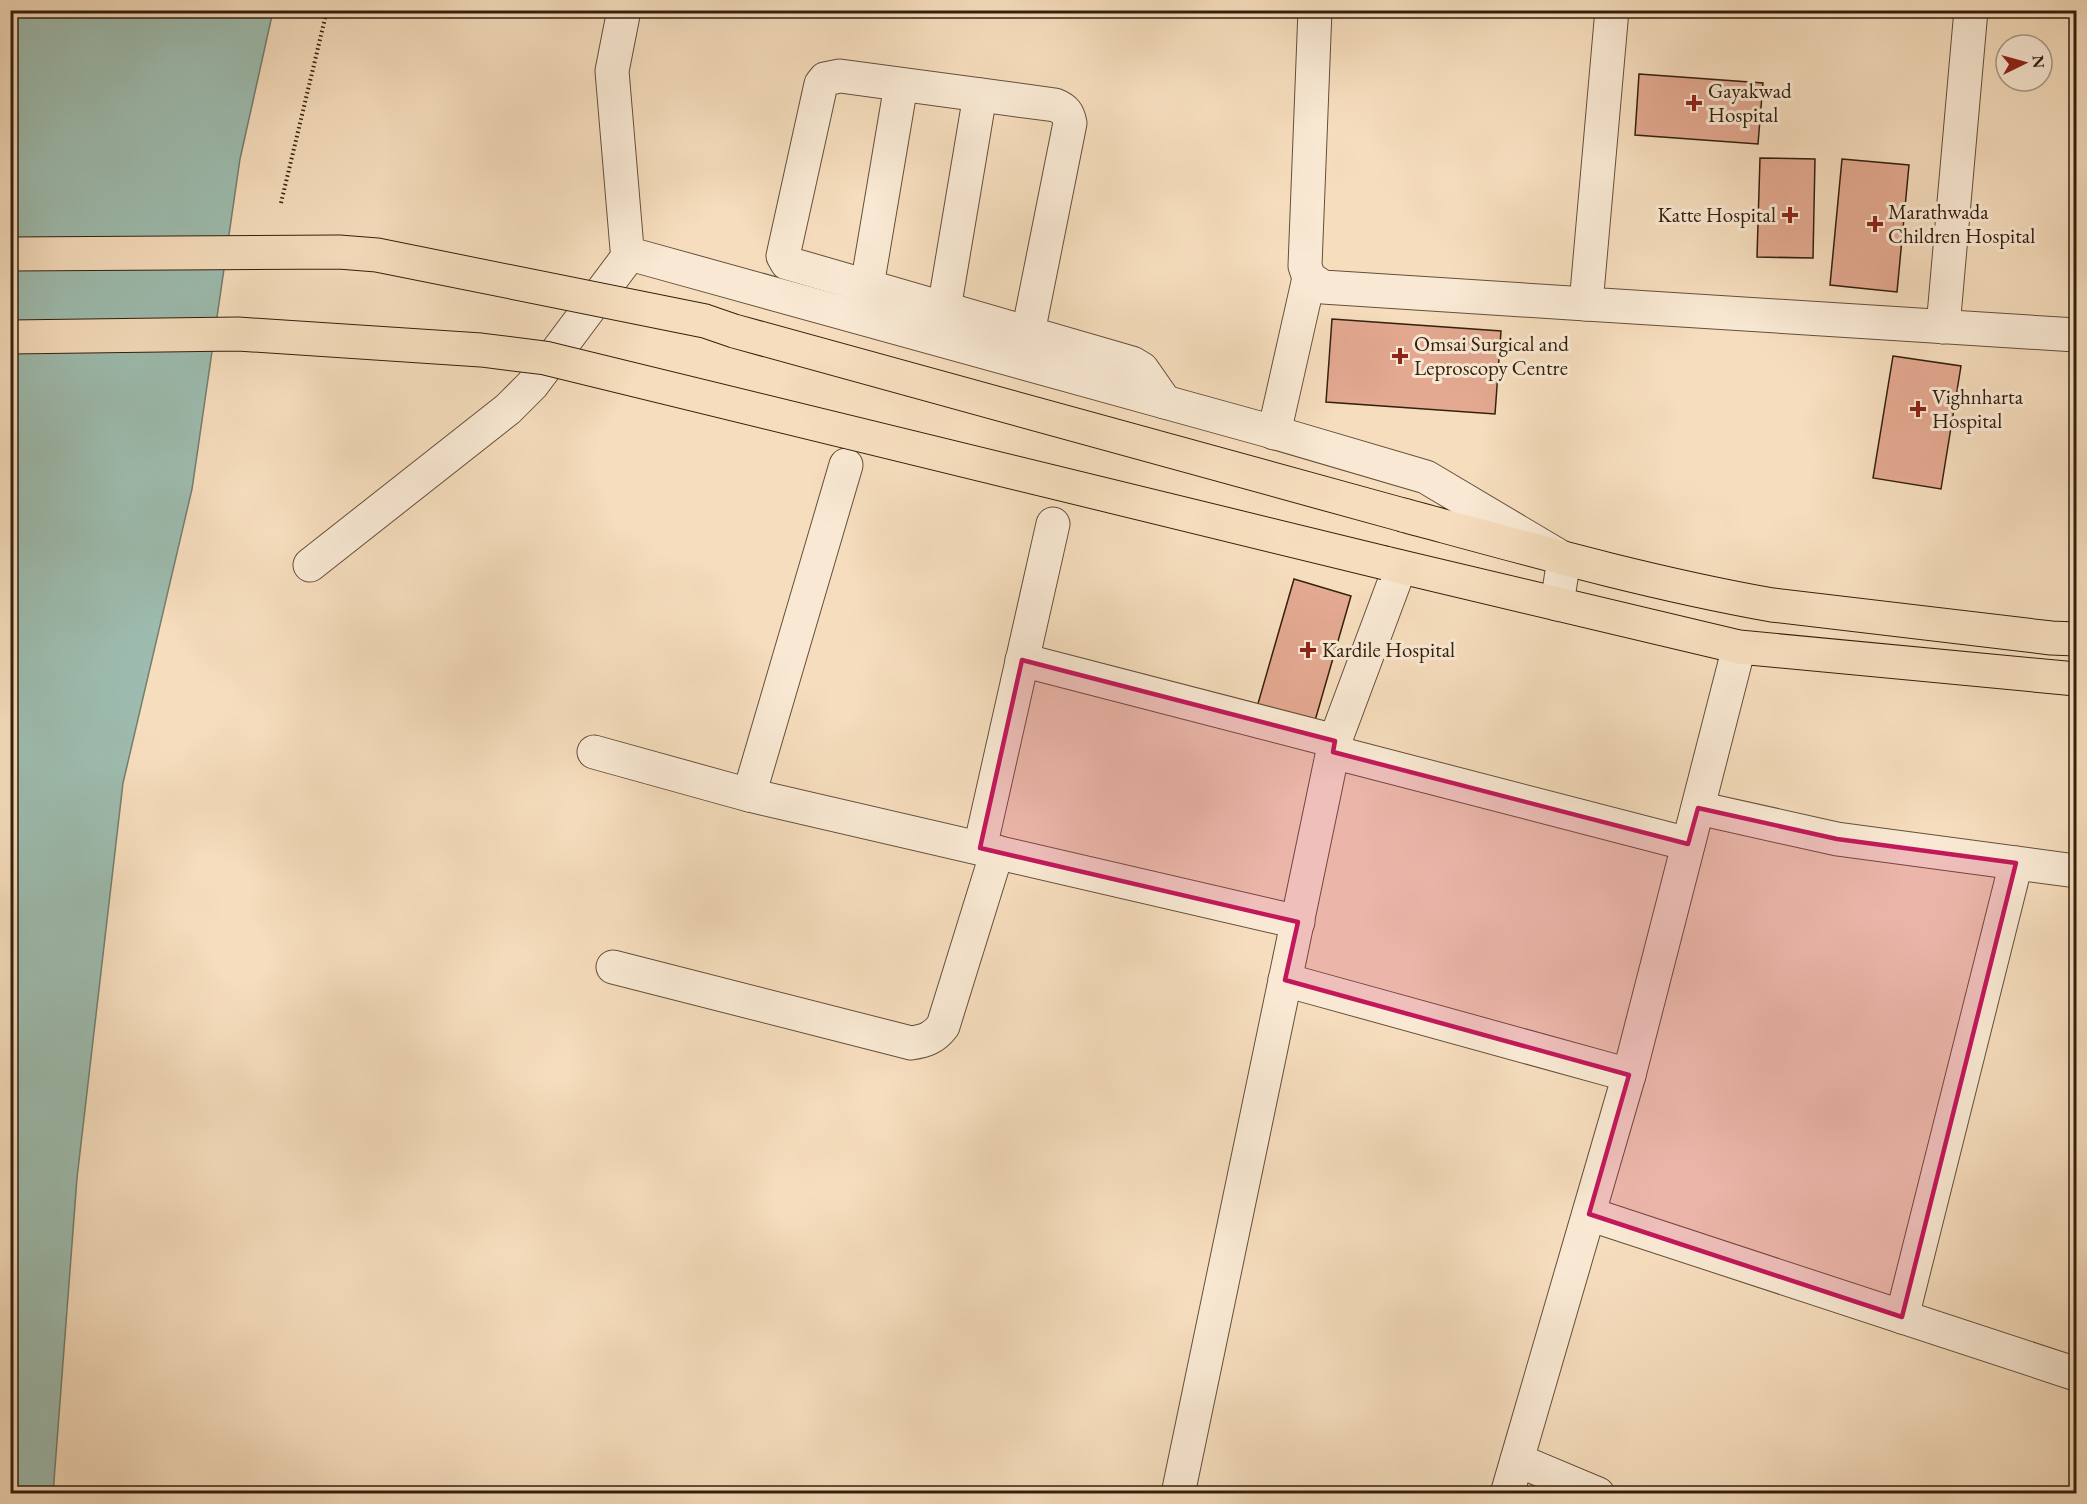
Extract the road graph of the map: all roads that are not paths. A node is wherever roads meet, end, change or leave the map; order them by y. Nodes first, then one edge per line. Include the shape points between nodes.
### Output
1 (624, 10) edge
2 (1315, 10) edge
3 (1612, 10) edge
4 (1971, 10) edge
5 (901, 85) junction
6 (980, 95) junction
7 (10, 254) edge
8 (630, 254) junction
9 (1309, 278) junction
10 (867, 286) junction
11 (1586, 304) junction
12 (944, 309) junction
13 (1943, 327) junction
14 (1028, 333) junction
15 (2076, 335) edge
16 (10, 337) edge
17 (1165, 402) junction
18 (1274, 433) junction
19 (846, 465) dead end
20 (1053, 524) dead end
21 (1564, 559) junction
22 (1392, 565) junction
23 (310, 566) dead end
24 (1557, 604) junction
25 (1772, 605) junction
26 (2076, 639) edge
27 (1752, 649) junction
28 (1022, 660) junction
29 (2076, 679) edge
30 (1334, 747) junction
31 (594, 753) dead end
32 (749, 795) junction
33 (1698, 808) junction
34 (1688, 844) junction
35 (988, 850) junction
36 (2016, 863) junction
37 (2076, 871) edge
38 (1298, 922) junction
39 (613, 967) dead end
40 (1285, 980) junction
41 (1629, 1075) junction
42 (1589, 1214) junction
43 (1902, 1317) junction
44 (2076, 1374) edge
45 (1516, 1460) junction
46 (1178, 1494) edge
47 (1507, 1494) edge
48 (1598, 1494) edge

1 - 8 street via 612,80
2 - 9 street via 1305,266
3 - 11 street
4 - 13 street
5 - 6 street
5 - 10 street
5 - 10 street via 840,76 825,79 821,84 783,256 787,263
6 - 12 street
6 - 14 street via 1055,105 1068,113 1070,123
7 - 21 main road, bridge via 377,255 705,321
8 - 17 street
8 - 23 street via 532,385 508,409
9 - 11 street via 1323,287
9 - 18 street
10 - 12 street
11 - 13 street
12 - 14 street
13 - 15 street
14 - 17 street via 1137,365
16 - 22 main road, bridge via 238,334 545,358
17 - 18 street
18 - 21 street via 1426,477
19 - 32 street
20 - 28 street
21 - 24 street
21 - 25 main road
22 - 24 main road
22 - 30 street
24 - 27 main road
25 - 26 main road
25 - 27 main road
27 - 29 main road
27 - 33 street
28 - 30 street
28 - 35 street
30 - 34 street
30 - 38 street
31 - 32 street
32 - 35 street
33 - 34 street
33 - 36 street via 1836,839
34 - 41 street
35 - 38 street
35 - 39 street via 943,1026 935,1036 922,1042 911,1043
36 - 37 street
36 - 43 street
38 - 40 street
40 - 41 street
40 - 46 street
41 - 42 street
42 - 43 street
42 - 45 street
43 - 44 street
45 - 47 street
45 - 48 street

